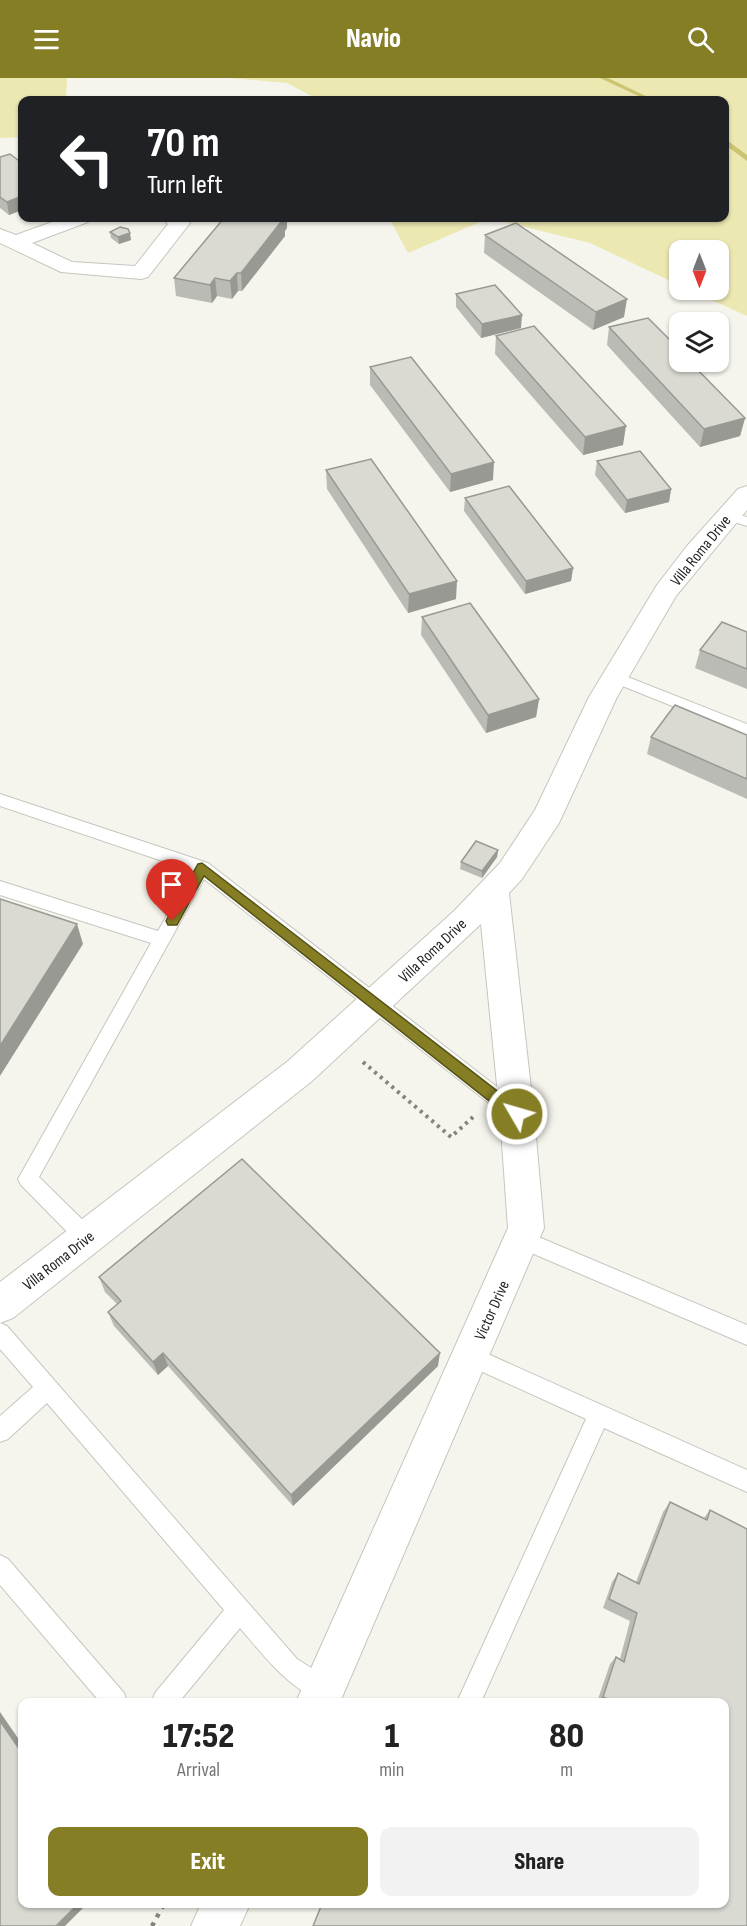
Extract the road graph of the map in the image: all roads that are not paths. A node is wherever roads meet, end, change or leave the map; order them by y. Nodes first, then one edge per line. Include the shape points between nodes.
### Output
1 (66, 222) edge
2 (178, 222) edge
3 (8, 238) edge
4 (740, 510) edge
5 (615, 677) junction
6 (747, 730) edge
7 (0, 800) edge
8 (202, 868) junction
9 (0, 888) edge
10 (493, 890) junction
11 (162, 939) junction
12 (375, 1002) junction
13 (517, 1114) junction
14 (87, 1238) junction
15 (522, 1239) junction
16 (0, 1305) edge
17 (0, 1333) edge
18 (747, 1335) edge
19 (470, 1356) junction
20 (47, 1388) junction
21 (599, 1414) junction
22 (0, 1431) edge
23 (747, 1481) edge
24 (0, 1567) edge
25 (239, 1610) junction
26 (320, 1696) edge
27 (112, 1698) edge
28 (167, 1698) edge
29 (471, 1698) edge
30 (224, 1908) edge
31 (215, 1926) edge

1 - 3 street
2 - 3 street via 141,273 68,268
4 - 5 street, Villa Roma Drive via 666,591
5 - 6 lane
5 - 10 street, Villa Roma Drive via 548,815
7 - 8 lane
8 - 11 lane
8 - 12 lane
9 - 11 lane
10 - 12 street, Villa Roma Drive
10 - 13 street, Victor Drive
11 - 14 lane via 28,1179
12 - 13 lane
12 - 14 street, Villa Roma Drive via 300,1071
13 - 15 street, Victor Drive via 526,1228
14 - 16 street, Villa Roma Drive
15 - 18 lane
15 - 19 street, Victor Drive
17 - 20 lane
19 - 21 lane
19 - 26 street, Victor Drive
20 - 22 lane
20 - 25 lane
21 - 23 lane
21 - 29 lane
24 - 27 lane
25 - 26 lane
25 - 28 lane
30 - 31 street

